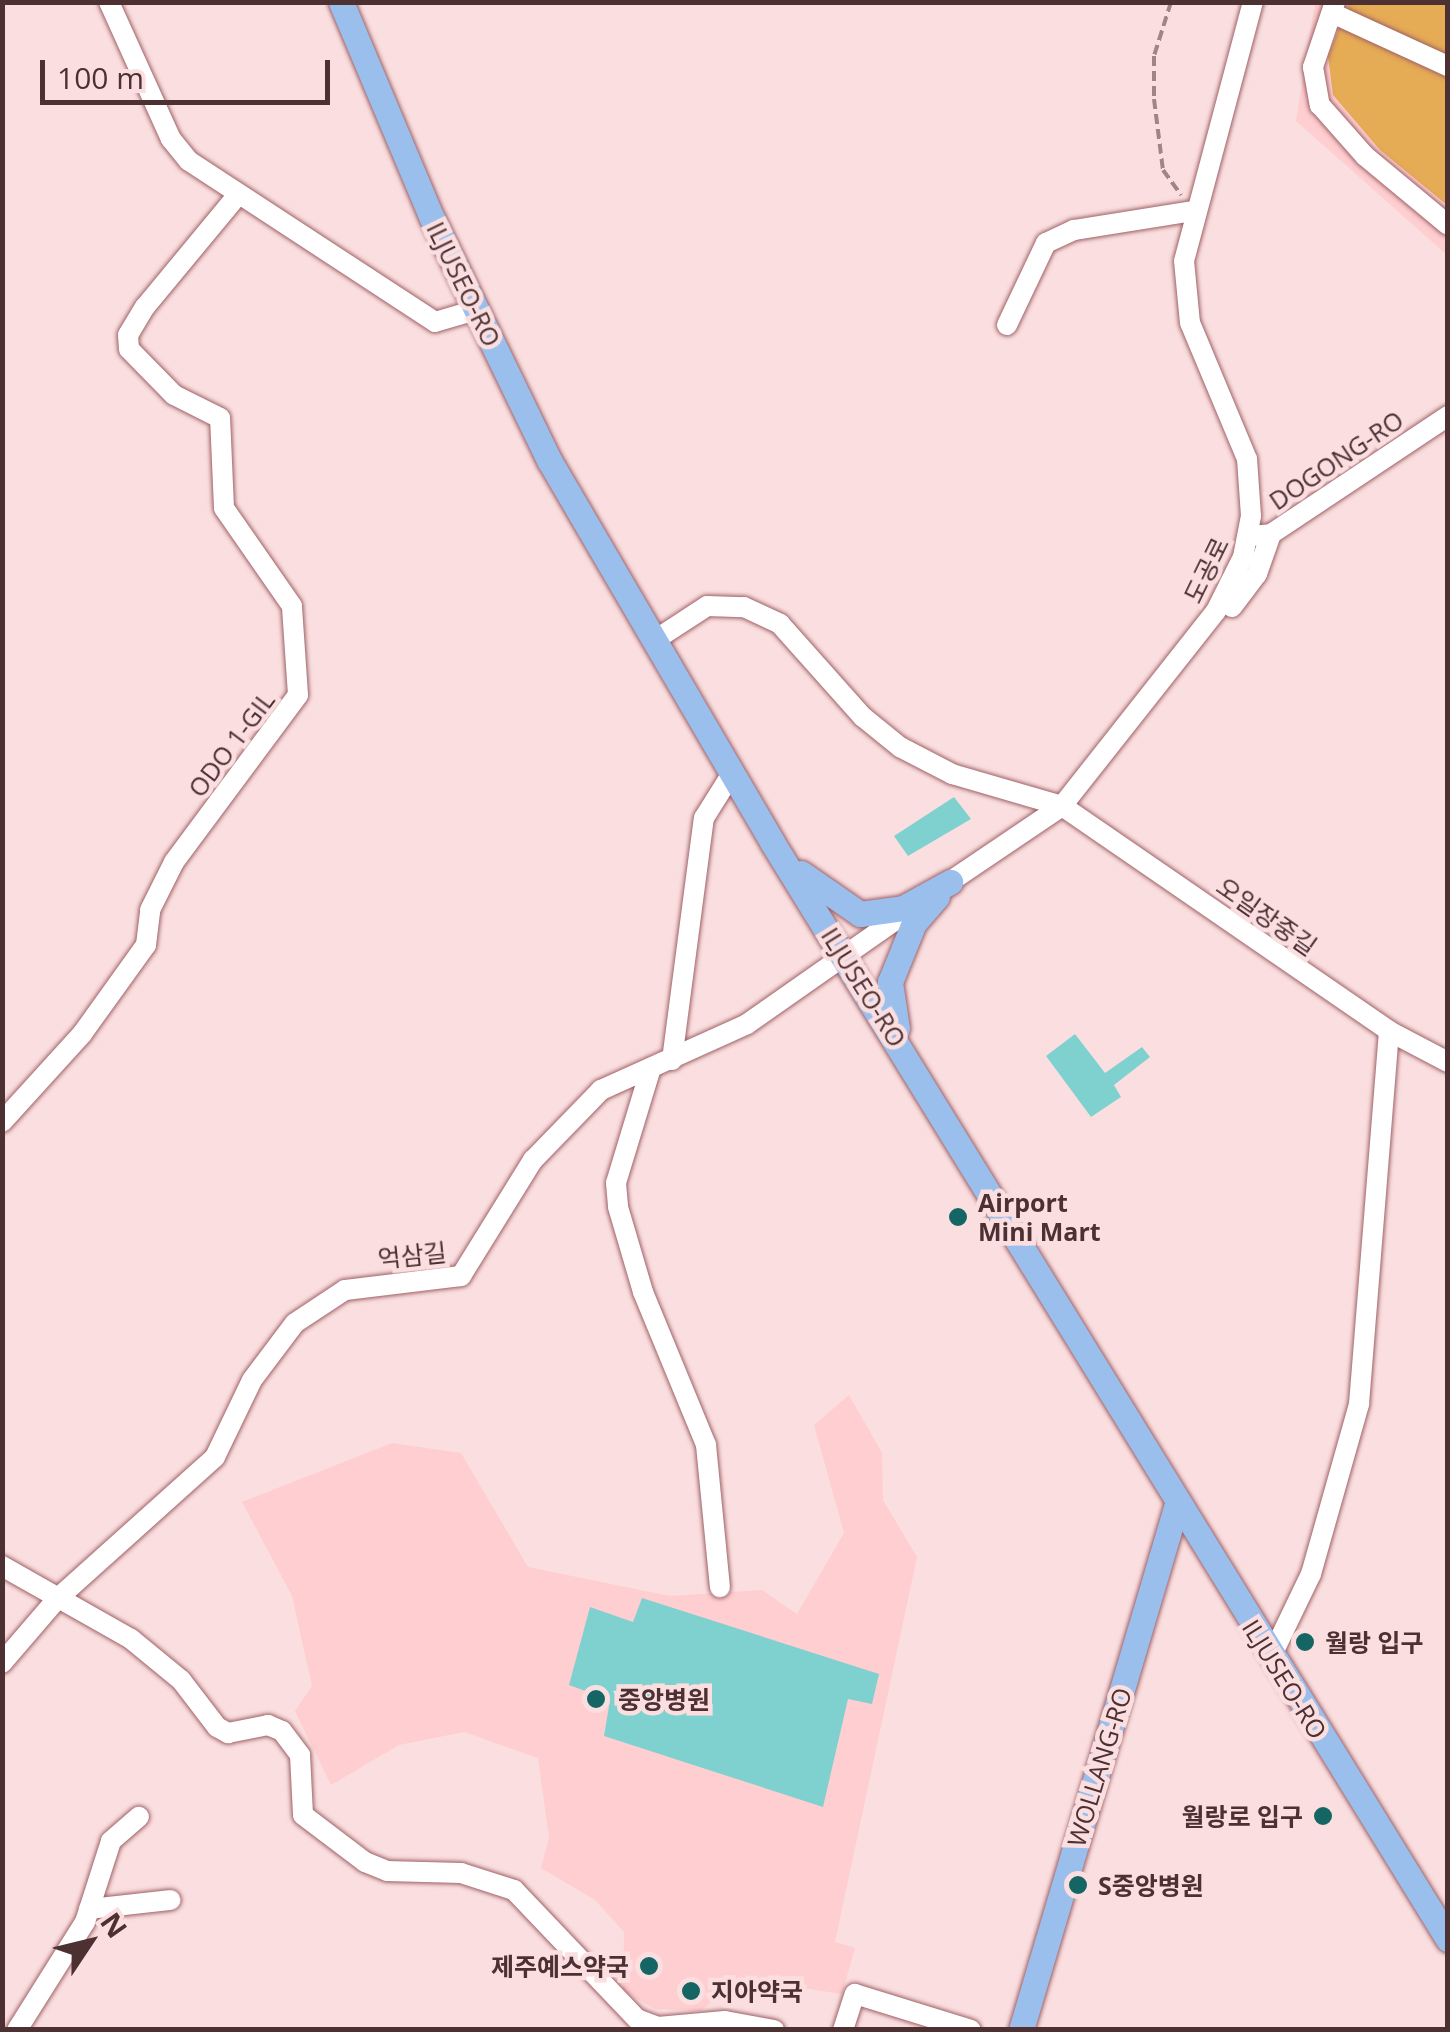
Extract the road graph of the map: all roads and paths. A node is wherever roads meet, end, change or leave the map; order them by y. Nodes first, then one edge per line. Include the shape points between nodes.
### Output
1 (109, 2) edge
2 (341, 2) edge
3 (1171, 2) edge
4 (1253, 2) edge
5 (1334, 8) edge
6 (1448, 66) edge
7 (236, 197) junction
8 (1192, 211) junction
9 (1448, 225) edge
10 (476, 310) junction
11 (1007, 325) dead end
12 (1448, 416) edge
13 (1260, 535) junction
14 (655, 640) junction
15 (731, 774) junction
16 (1062, 806) junction
17 (772, 842) junction
18 (950, 882) junction
19 (845, 956) junction
20 (1389, 1031) junction
21 (672, 1060) junction
22 (1448, 1062) edge
23 (915, 1067) junction
24 (650, 1071) junction
25 (2, 1122) edge
26 (1177, 1504) junction
27 (2, 1566) edge
28 (720, 1588) dead end
29 (58, 1600) junction
30 (1271, 1657) junction
31 (2, 1663) edge
32 (139, 1817) dead end
33 (171, 1900) dead end
34 (89, 1909) junction
35 (1448, 1940) edge
36 (17, 2030) edge
37 (774, 2030) edge
38 (843, 2030) edge
39 (971, 2030) edge
40 (1021, 2030) edge

1 - 7 street via 171,140
2 - 10 main road, ILJUSEO-RO
3 - 8 path via 1154,56 1157,146 1163,170
4 - 8 street, 도공로
5 - 6 street
5 - 9 street via 1313,68 1320,105 1365,156
7 - 10 street via 435,322
7 - 25 street, ODO 1-GIL via 146,307 128,335 129,348 174,396 220,418 224,508 292,606 298,695 174,862 150,910 146,944 82,1034
8 - 11 street via 1074,230 1046,243
8 - 13 street, 도공로 via 1186,300 1247,459
10 - 14 main road, ILJUSEO-RO via 549,460
12 - 13 street, DOGONG-RO
13 - 16 street, 도공로 via 1228,593
14 - 15 main road, ILJUSEO-RO
14 - 16 street, 오일장중길 via 707,606 744,607 780,624 863,717 900,747 952,774
15 - 17 main road, ILJUSEO-RO
15 - 21 street via 704,818
16 - 18 street, 도공로
16 - 20 street, 오일장중길
17 - 18 main road via 809,881 860,914 903,908
17 - 19 main road, ILJUSEO-RO
18 - 19 street, 도공로
18 - 23 main road via 914,923 890,982 898,1034
19 - 21 street, 억삼길 via 747,1024
19 - 23 main road, ILJUSEO-RO
20 - 22 street, 오일장중길
20 - 30 street via 1359,1404 1311,1574
21 - 24 street, 억삼길
23 - 26 main road, ILJUSEO-RO
24 - 28 street via 616,1184 618,1207 643,1292 706,1445
24 - 29 street, 억삼길 via 601,1090 575,1113 533,1160 461,1276 346,1290 296,1323 252,1380 215,1457
26 - 30 main road, ILJUSEO-RO
26 - 40 main road, WOLLANG-RO
27 - 29 street
29 - 31 street, 억삼길
29 - 37 street via 144,1650 181,1680 217,1727 228,1733 268,1725 294,1742 303,1815 365,1862 387,1871 460,1873 514,1890 637,2018 658,2026 725,2021
30 - 35 main road, ILJUSEO-RO
32 - 34 street via 111,1841
33 - 34 street
34 - 36 street
38 - 39 street via 855,1994

